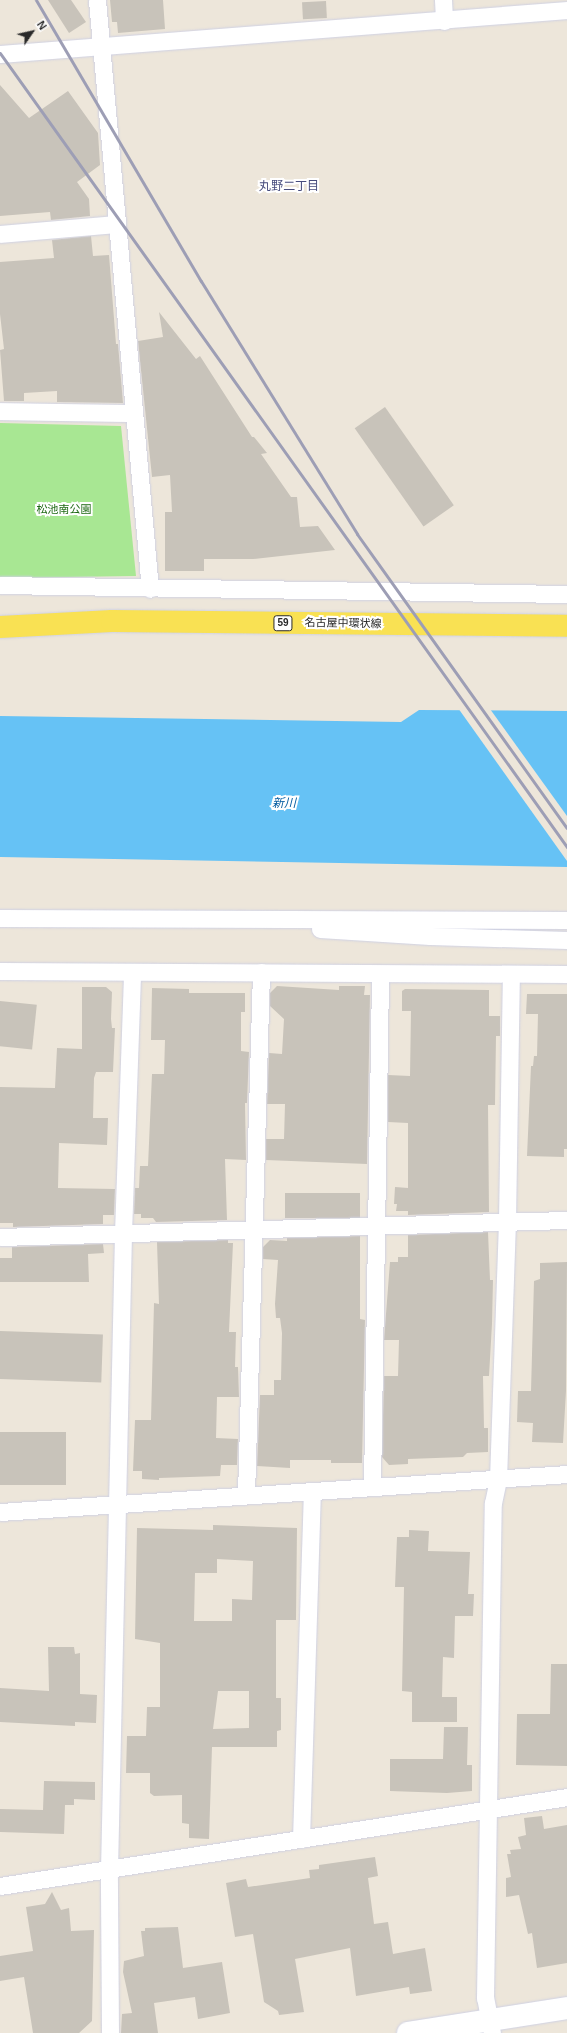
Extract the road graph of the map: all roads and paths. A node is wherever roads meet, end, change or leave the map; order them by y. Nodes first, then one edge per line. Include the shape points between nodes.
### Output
1 (97, 0) edge
2 (443, 0) edge
3 (567, 10) edge
4 (444, 20) junction
5 (101, 45) junction
6 (0, 54) edge
7 (118, 224) junction
8 (0, 234) edge
9 (0, 411) edge
10 (134, 413) junction
11 (0, 585) edge
12 (150, 589) junction
13 (567, 594) edge
14 (567, 626) edge
15 (0, 627) edge
16 (0, 918) edge
17 (156, 918) junction
18 (567, 920) edge
19 (567, 940) edge
20 (0, 971) edge
21 (132, 972) junction
22 (261, 972) junction
23 (511, 974) junction
24 (567, 974) edge
25 (380, 975) junction
26 (567, 1220) edge
27 (507, 1222) junction
28 (378, 1226) junction
29 (253, 1230) junction
30 (123, 1233) junction
31 (0, 1237) edge
32 (567, 1474) edge
33 (498, 1479) junction
34 (372, 1487) junction
35 (312, 1491) junction
36 (246, 1495) junction
37 (118, 1505) junction
38 (0, 1512) edge
39 (567, 1797) edge
40 (488, 1809) junction
41 (301, 1839) junction
42 (109, 1870) junction
43 (0, 1886) edge
44 (567, 2008) edge
45 (491, 2027) edge
46 (110, 2033) edge
47 (408, 2033) edge

1 - 5 street
2 - 4 street
3 - 4 street
4 - 5 street
5 - 6 street
5 - 7 street
7 - 8 street
7 - 10 street
9 - 10 street
10 - 12 street
11 - 12 street
12 - 13 street
14 - 15 main road, 名古屋中環状線 / 59 via 112,621
16 - 17 street
17 - 18 street
17 - 19 street via 430,936
20 - 21 street
21 - 22 street
21 - 30 street
22 - 25 street
22 - 29 street
23 - 24 street
23 - 25 street
23 - 27 street
25 - 28 street
26 - 27 street
27 - 28 street
27 - 33 street
28 - 29 street
28 - 34 street
29 - 30 street
29 - 36 street
30 - 31 street
30 - 37 street
32 - 33 street
33 - 34 street
33 - 40 street via 493,1503
34 - 35 street
35 - 36 street
35 - 41 street
36 - 37 street
37 - 38 street
37 - 42 street
39 - 40 street
40 - 41 street
40 - 45 street via 485,1998
41 - 42 street
42 - 43 street
42 - 46 street
44 - 45 street
45 - 47 street

